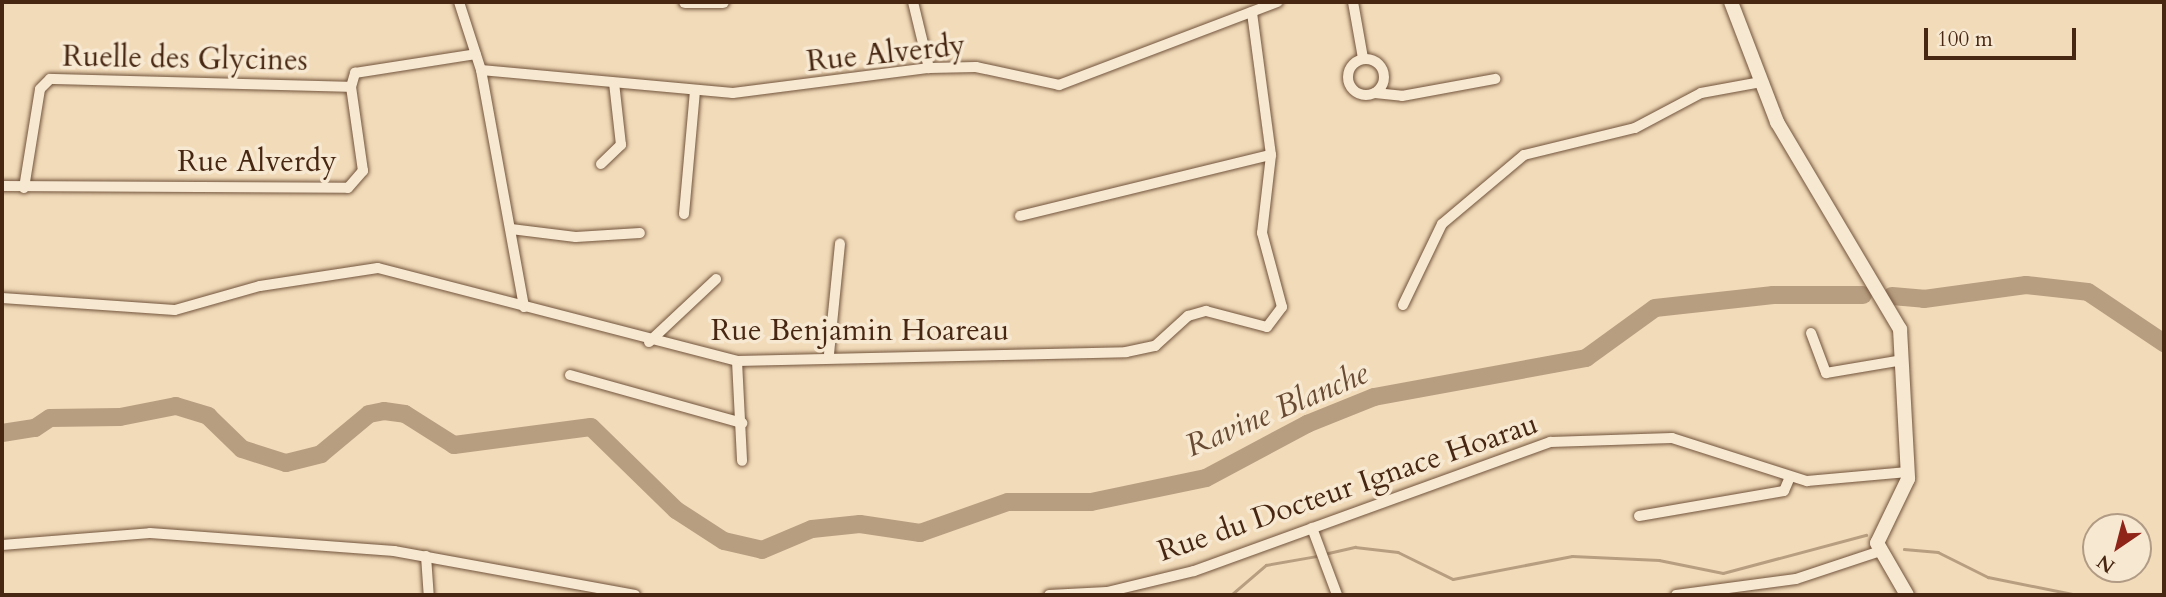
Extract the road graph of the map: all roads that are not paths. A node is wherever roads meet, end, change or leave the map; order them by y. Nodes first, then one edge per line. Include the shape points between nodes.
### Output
1 (458, 2) edge
2 (685, 2) edge
3 (723, 2) edge
4 (913, 2) edge
5 (1279, 2) edge
6 (1353, 2) edge
7 (1731, 2) edge
8 (706, 3) edge
9 (1252, 12) junction
10 (476, 54) junction
11 (1363, 58) junction
12 (929, 68) junction
13 (481, 70) junction
14 (1495, 79) dead end
15 (1761, 82) junction
16 (614, 83) junction
17 (351, 87) junction
18 (695, 90) junction
19 (1375, 93) junction
20 (1271, 155) junction
21 (601, 164) dead end
22 (2, 186) edge
23 (24, 188) junction
24 (684, 214) dead end
25 (1020, 216) dead end
26 (511, 229) junction
27 (640, 233) dead end
28 (840, 244) dead end
29 (716, 279) dead end
30 (2, 298) edge
31 (1403, 305) dead end
32 (524, 307) junction
33 (1811, 333) dead end
34 (649, 342) junction
35 (829, 354) junction
36 (1903, 360) junction
37 (737, 361) junction
38 (570, 375) dead end
39 (742, 423) junction
40 (742, 461) dead end
41 (1908, 472) junction
42 (1788, 479) junction
43 (1639, 516) dead end
44 (1312, 528) junction
45 (2, 545) edge
46 (1877, 552) junction
47 (426, 556) junction
48 (429, 595) edge
49 (635, 595) edge
50 (1049, 595) edge
51 (1337, 595) edge
52 (1676, 595) edge
53 (1907, 595) edge

1 - 10 street
2 - 8 street
3 - 8 street
4 - 12 street
5 - 9 street, Rue Alverdy
6 - 11 street
7 - 15 main road
9 - 12 street, Rue Alverdy via 1069,84 976,67
9 - 20 street, Rue Benjamin Hoareau
10 - 13 street
10 - 17 street via 359,70
11 - 19 street via 1384,70
11 - 19 street via 1351,66 1350,86 1361,95
12 - 18 street, Rue Alverdy via 799,87
13 - 16 street, Rue Alverdy
13 - 26 street
14 - 19 street via 1402,96
15 - 31 street via 1701,93 1635,128 1524,155 1442,224
15 - 36 main road via 1777,122 1900,329
16 - 18 street, Rue Alverdy
16 - 21 street via 621,145
17 - 23 street, Ruelle des Glycines via 50,79 40,89
17 - 23 street, Rue Alverdy via 363,171 348,188
18 - 24 street
20 - 25 street
20 - 35 street, Rue Benjamin Hoareau via 1262,211 1282,307 1275,323 1196,312 1147,349 1083,357
22 - 23 street, Rue Alverdy
26 - 27 street via 576,237
26 - 32 street
28 - 35 street
29 - 34 street
30 - 32 street, Rue Benjamin Hoareau via 175,310 271,283 378,268
32 - 34 street, Rue Benjamin Hoareau
33 - 36 street via 1826,373
34 - 37 street, Rue Benjamin Hoareau
35 - 37 street, Rue Benjamin Hoareau
36 - 41 main road
37 - 39 street
38 - 39 street
39 - 40 street
41 - 42 street, Rue du Docteur Ignace Hoarau
41 - 46 main road
42 - 43 street via 1784,491
42 - 44 street, Rue du Docteur Ignace Hoarau via 1672,439 1550,442
44 - 50 street, Rue du Docteur Ignace Hoarau via 1150,583
44 - 51 street
45 - 47 street via 150,533
46 - 52 street via 1796,579
46 - 53 main road
47 - 48 street
47 - 49 street

